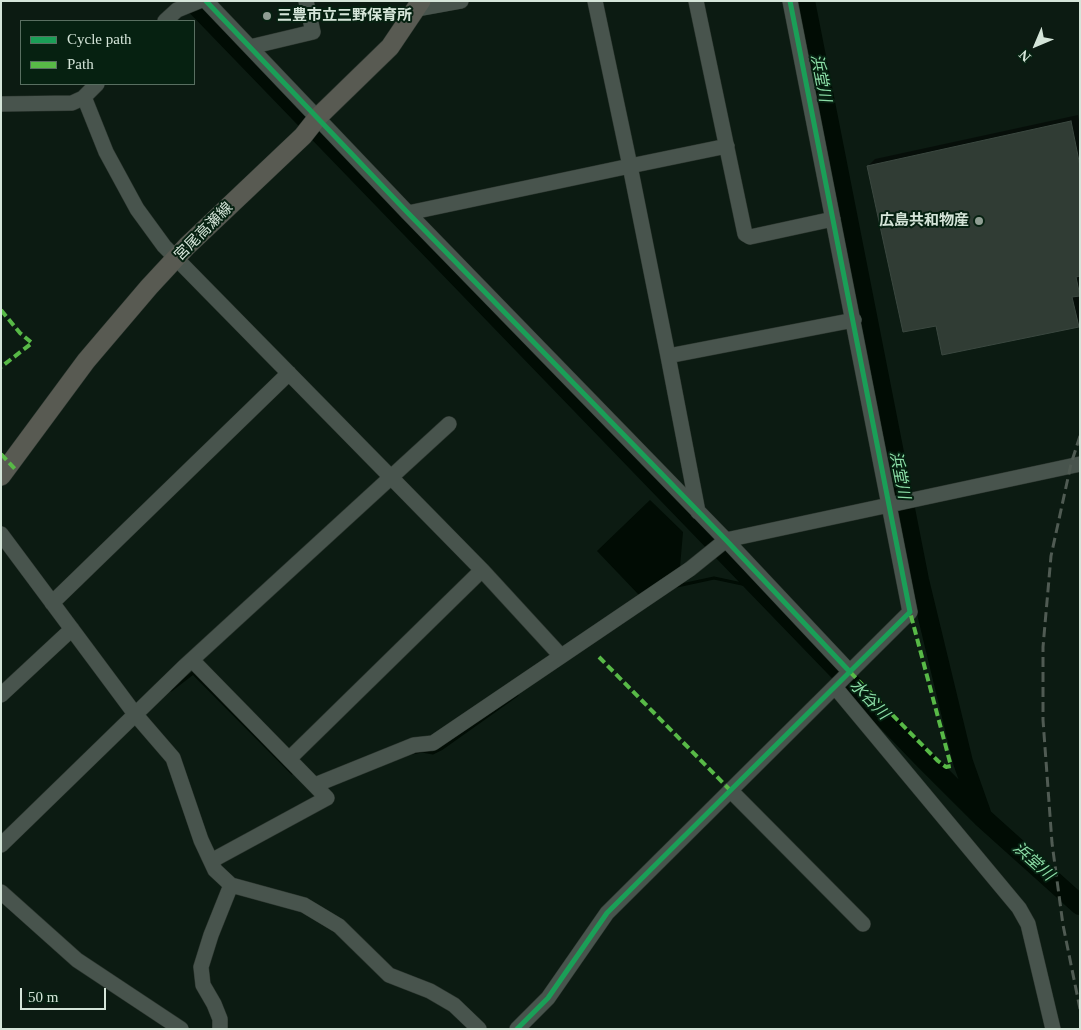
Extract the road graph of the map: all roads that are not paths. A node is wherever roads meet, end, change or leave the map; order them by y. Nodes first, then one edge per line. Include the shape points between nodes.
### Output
1 (199, 1) edge
2 (206, 1) edge
3 (306, 1) edge
4 (461, 1) edge
5 (595, 1) edge
6 (696, 1) edge
7 (790, 1) edge
8 (419, 5) edge
9 (165, 20) edge
10 (250, 47) junction
11 (96, 85) edge
12 (83, 98) junction
13 (1, 104) edge
14 (317, 118) junction
15 (727, 146) junction
16 (630, 166) junction
17 (408, 213) junction
18 (834, 219) junction
19 (176, 258) junction
20 (854, 320) junction
21 (668, 356) junction
22 (289, 373) junction
23 (449, 424) dead end
24 (1080, 464) edge
25 (1, 476) edge
26 (392, 477) junction
27 (892, 505) junction
28 (698, 512) junction
29 (1, 534) edge
30 (720, 545) junction
31 (482, 570) junction
32 (52, 603) junction
33 (72, 628) junction
34 (561, 656) junction
35 (192, 660) junction
36 (843, 679) junction
37 (1, 695) edge
38 (135, 714) junction
39 (289, 759) junction
40 (315, 785) junction
41 (730, 790) junction
42 (1, 844) edge
43 (210, 861) junction
44 (231, 885) junction
45 (1, 892) edge
46 (864, 924) dead end
47 (181, 1029) edge
48 (220, 1029) edge
49 (479, 1029) edge
50 (517, 1029) edge
51 (1053, 1029) edge

1 - 9 street
2 - 10 street
3 - 10 street via 313,32
4 - 8 street
5 - 16 street
6 - 15 street
7 - 18 street
8 - 14 main road, 宮尾高瀬線 via 390,47
10 - 14 street
11 - 12 street
12 - 13 street via 72,103
12 - 19 street via 106,152 137,209
14 - 17 street
14 - 19 main road, 宮尾高瀬線 via 303,136
15 - 16 street
15 - 18 street via 745,234 750,237
16 - 17 street
16 - 21 street
17 - 28 street
18 - 20 street
19 - 22 street
19 - 25 main road, 宮尾高瀬線 via 86,361
20 - 21 street
20 - 27 street
21 - 28 street
22 - 26 street
22 - 32 street
23 - 26 street
24 - 27 street
26 - 31 street
26 - 35 street
27 - 30 street
27 - 36 street via 910,612
28 - 30 street
29 - 32 street
30 - 34 street via 690,569
30 - 36 street
31 - 34 street
31 - 39 street
32 - 33 street
33 - 37 street
33 - 38 street
34 - 40 street via 433,743 414,745
35 - 38 street
35 - 39 street
36 - 41 street
36 - 51 street via 1020,908 1028,924
38 - 42 street
38 - 43 street via 173,758
39 - 40 street
40 - 43 street via 327,798
41 - 46 street
41 - 50 street via 607,913 548,998
43 - 44 street
44 - 48 street via 210,936 202,967 203,986 220,1019
44 - 49 street via 304,905 339,926 389,975 454,1005
45 - 47 street via 77,960

